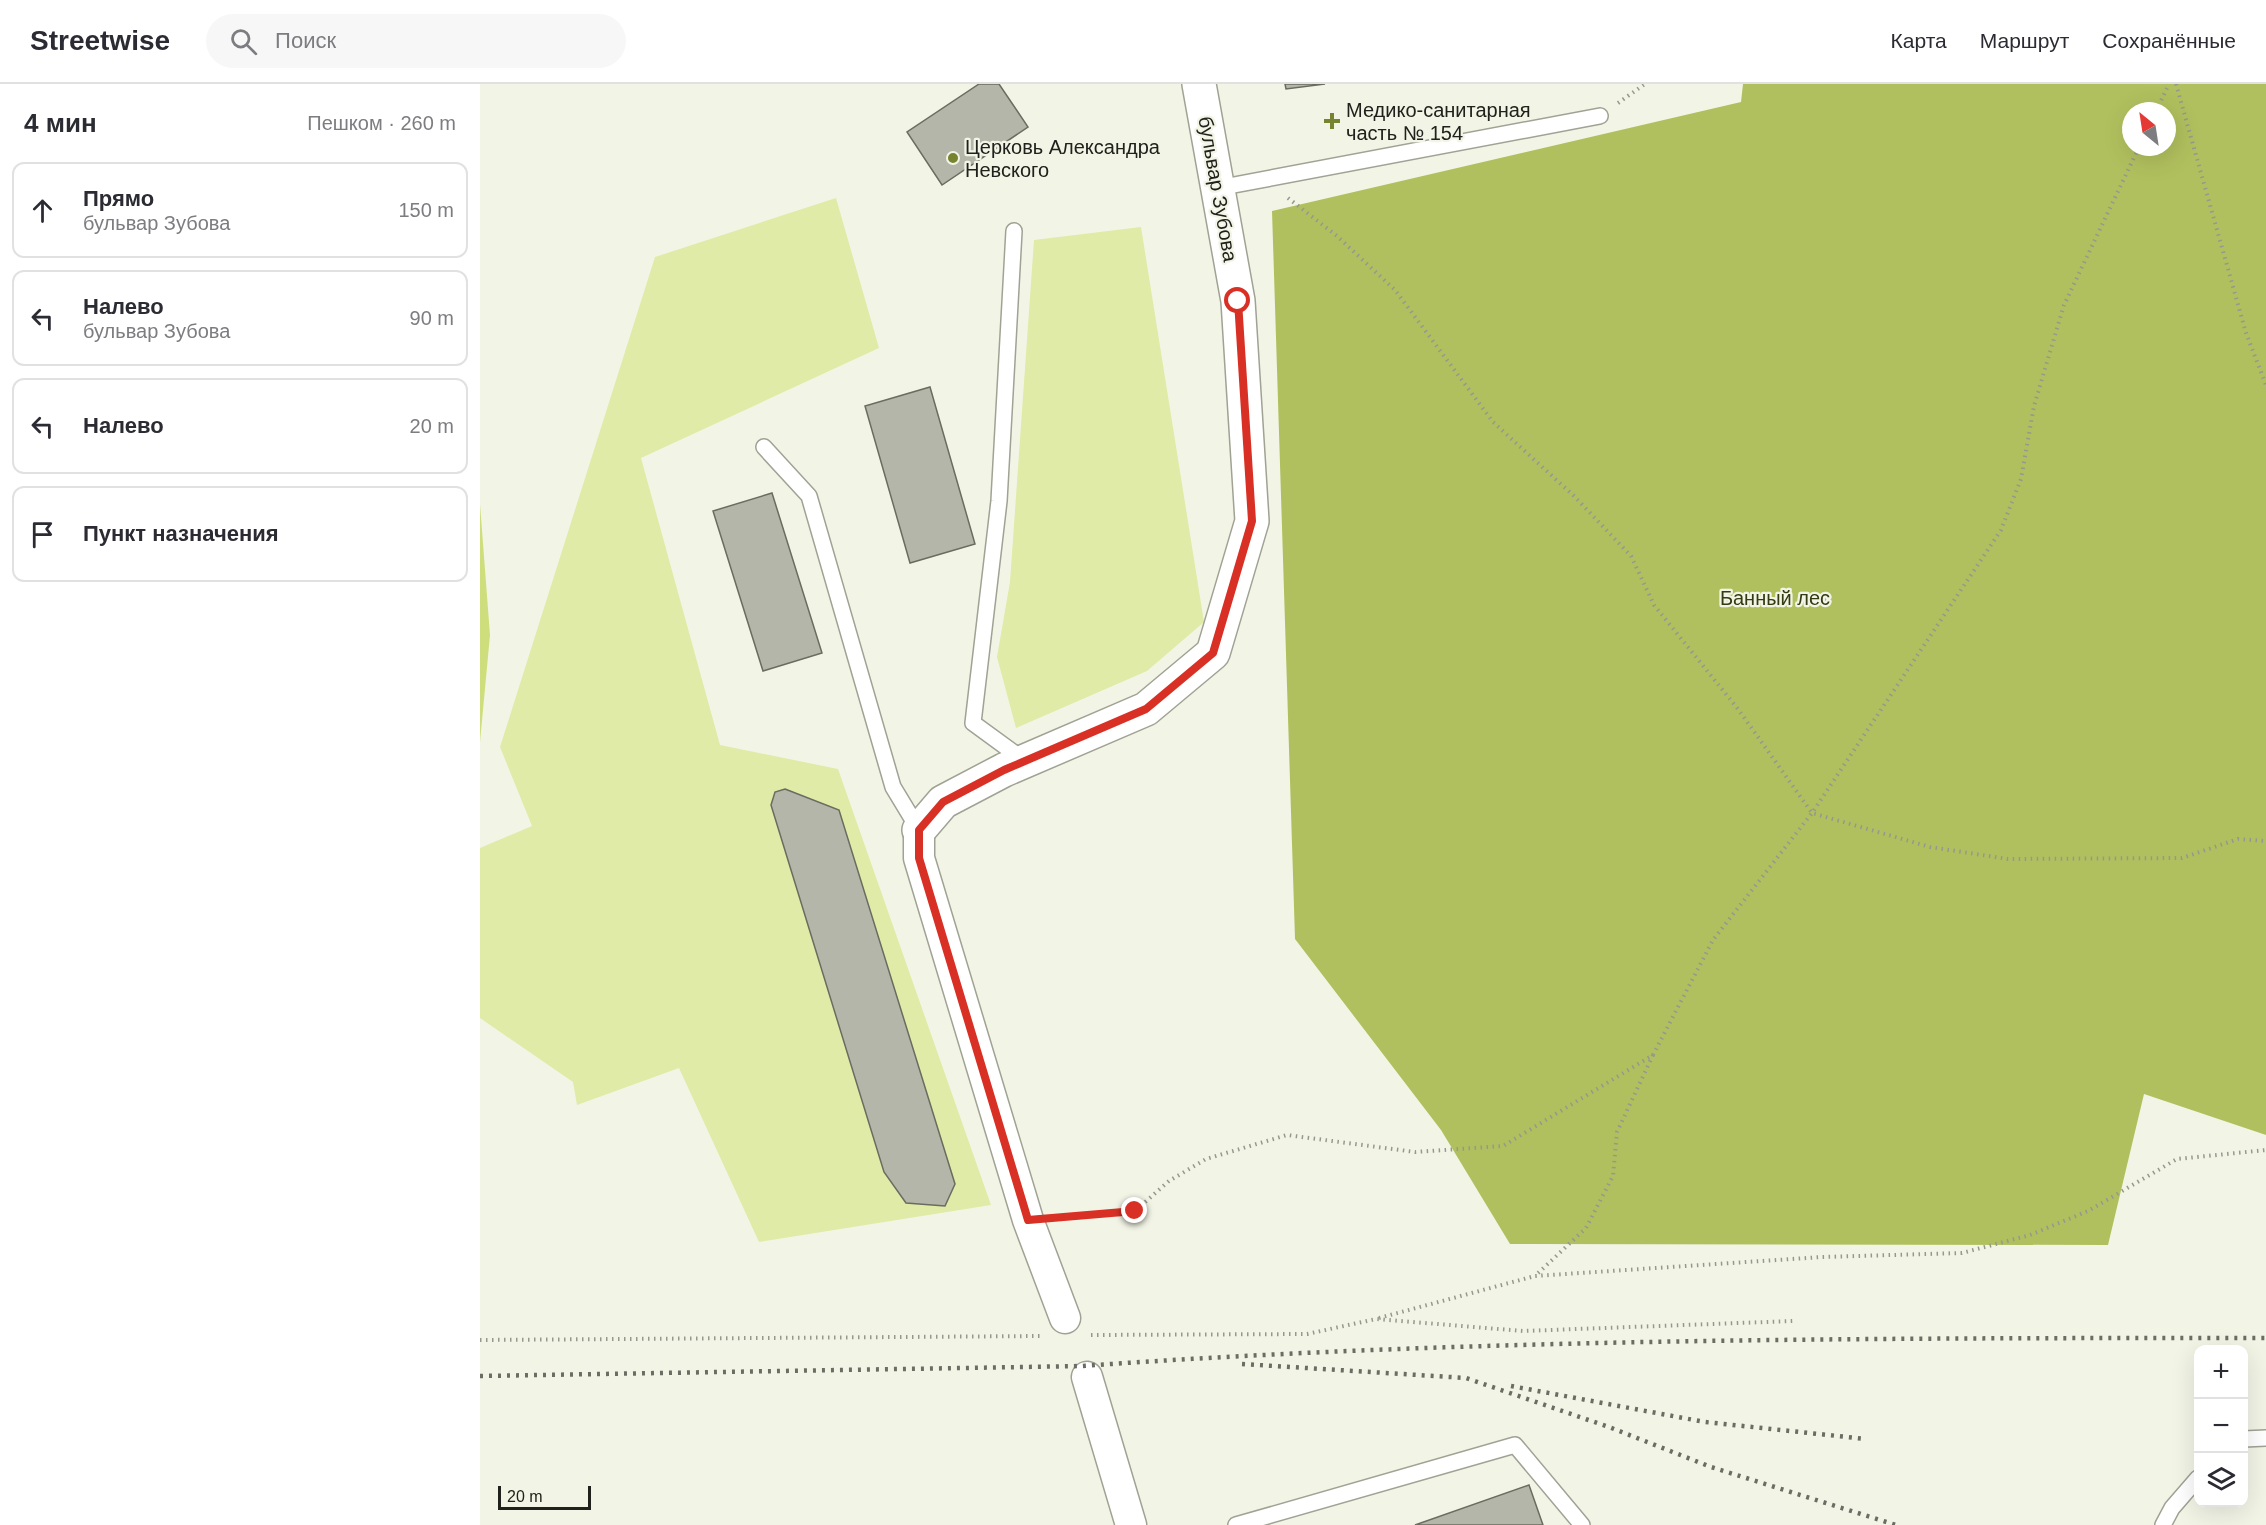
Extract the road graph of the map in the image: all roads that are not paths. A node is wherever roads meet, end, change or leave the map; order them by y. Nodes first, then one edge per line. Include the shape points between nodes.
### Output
1 (1199, 84) edge
2 (1600, 116) road end
3 (1218, 188) junction
4 (1014, 231) dead end
5 (764, 447) dead end
6 (1025, 761) junction
7 (919, 830) junction
8 (1066, 1330) road end
9 (1087, 1377) dead end
10 (2266, 1438) edge
11 (2248, 1439) edge
12 (2194, 1484) edge
13 (1131, 1525) edge
14 (1236, 1525) edge
15 (1582, 1525) edge
16 (2163, 1525) edge

1 - 3 street, бульвар Зубова
2 - 3 lane
3 - 6 street, бульвар Зубова via 1238,301 1252,521 1213,653 1146,709
4 - 6 lane via 999,501 973,723
5 - 7 lane via 809,496 893,787
6 - 7 street, бульвар Зубова via 943,802
7 - 8 street via 919,858 1028,1220
9 - 13 street
10 - 11 lane
12 - 16 lane
14 - 15 lane via 1515,1445

